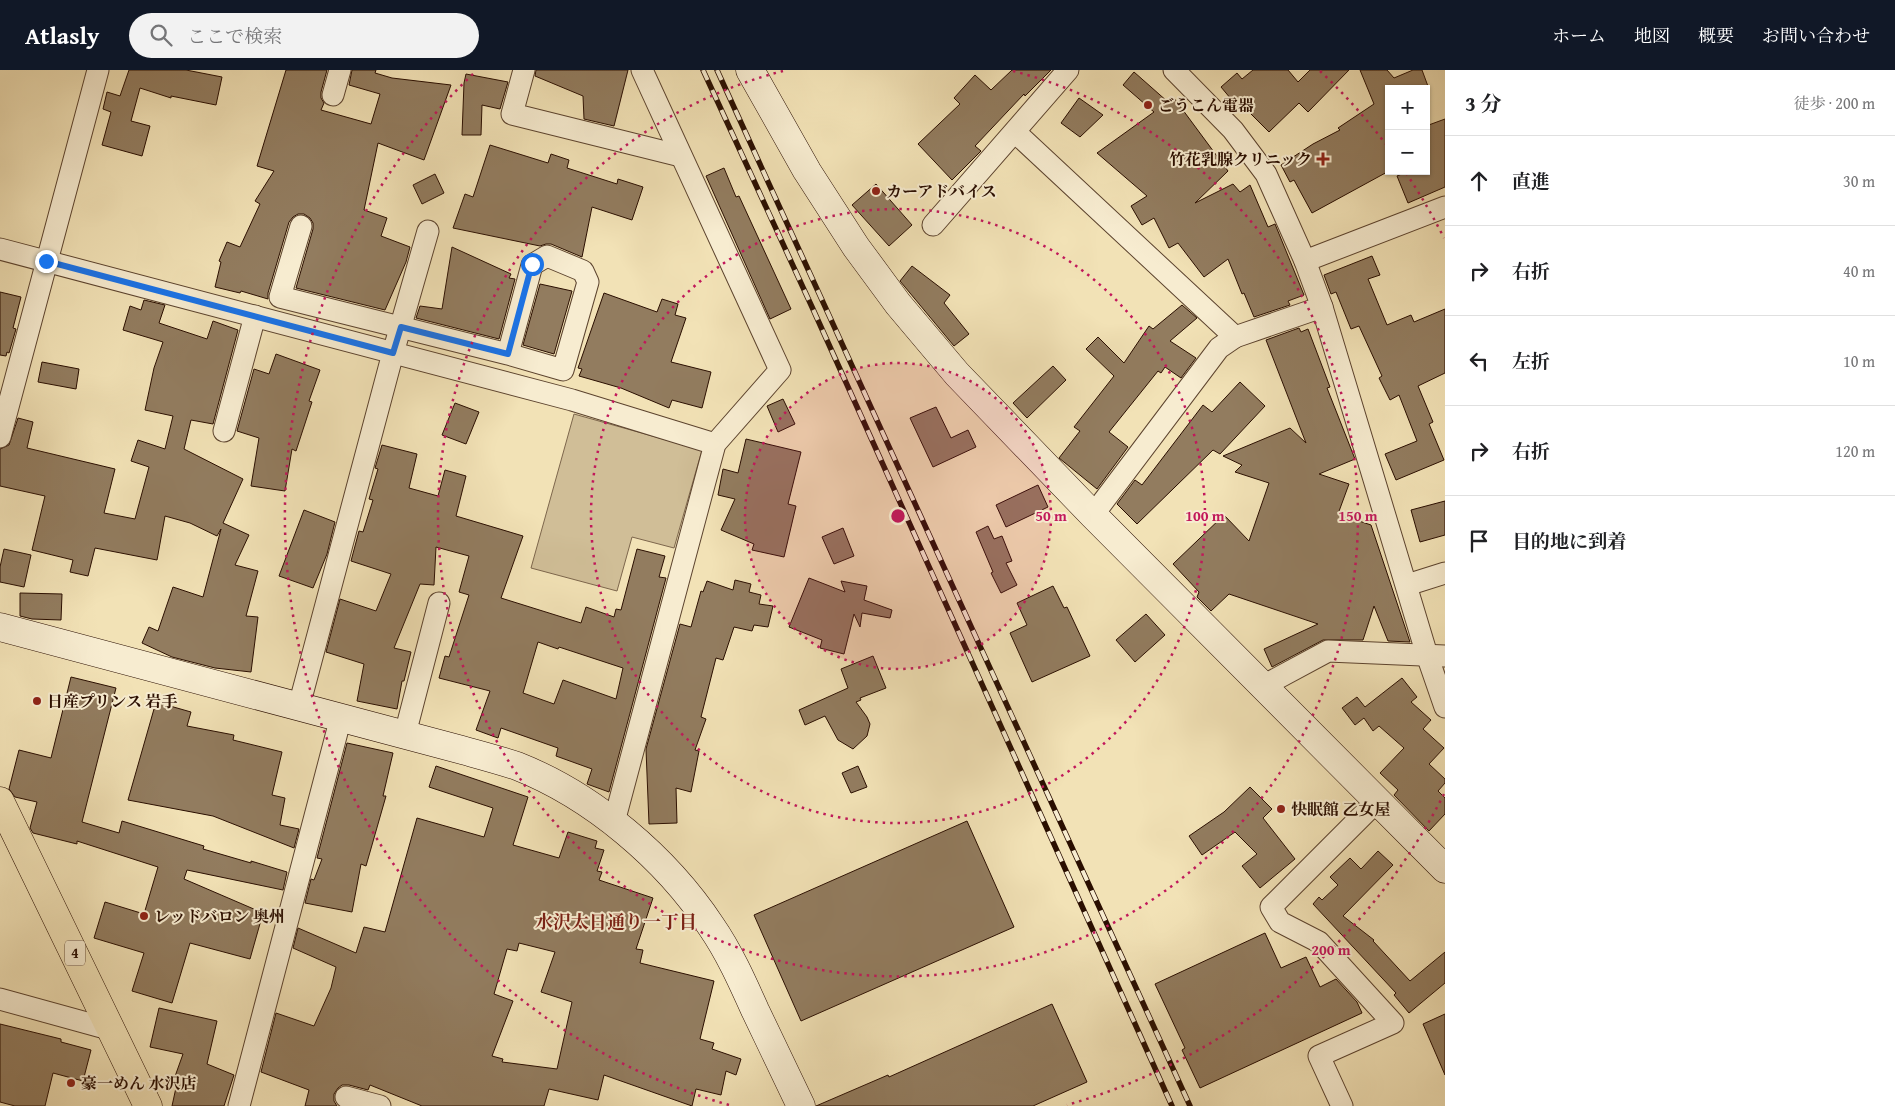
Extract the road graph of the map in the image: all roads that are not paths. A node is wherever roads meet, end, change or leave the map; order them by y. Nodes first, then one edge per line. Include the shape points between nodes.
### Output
1 (98, 70) edge
2 (340, 70) edge
3 (524, 70) edge
4 (642, 70) edge
5 (750, 70) edge
6 (1068, 70) edge
7 (1174, 70) edge
8 (334, 95) dead end
9 (1015, 132) junction
10 (681, 156) junction
11 (1445, 208) edge
12 (933, 225) dead end
13 (301, 226) dead end
14 (428, 231) dead end
15 (0, 249) edge
16 (1305, 260) junction
17 (46, 261) junction
18 (1322, 308) junction
19 (255, 316) junction
20 (401, 327) junction
21 (1235, 337) junction
22 (393, 353) junction
23 (508, 354) junction
24 (224, 432) dead end
25 (0, 437) edge
26 (715, 444) junction
27 (1093, 515) junction
28 (1445, 573) edge
29 (1407, 585) junction
30 (439, 603) dead end
31 (0, 627) edge
32 (1436, 656) edge
33 (1441, 678) edge
34 (1263, 686) junction
35 (299, 706) junction
36 (1445, 707) edge
37 (341, 717) junction
38 (405, 734) junction
39 (0, 801) edge
40 (1377, 801) junction
41 (614, 822) junction
42 (1445, 869) edge
43 (0, 999) edge
44 (112, 1030) junction
45 (346, 1097) dead end
46 (148, 1106) edge
47 (239, 1106) edge
48 (380, 1106) edge
49 (801, 1106) edge
50 (1342, 1106) edge

1 - 17 street
2 - 8 street
3 - 10 street via 512,114
4 - 10 street
5 - 27 main road via 812,180 898,304 989,409
6 - 9 street
7 - 16 street via 1233,130 1266,174
9 - 12 street
9 - 21 street
10 - 26 street via 780,370
11 - 16 street
13 - 20 street via 280,297
14 - 20 street
15 - 17 street
16 - 18 street
17 - 19 street
17 - 25 street
18 - 21 street
18 - 29 street
19 - 22 street
19 - 24 street
20 - 22 street
20 - 23 street
21 - 27 street via 1219,348
22 - 26 street via 572,400
22 - 35 street
23 - 23 street via 532,264 547,256 583,271 588,282 563,370
26 - 41 street
27 - 34 main road
28 - 29 street
29 - 32 street
30 - 38 street
31 - 35 main road
32 - 33 street
32 - 34 street via 1328,651
33 - 36 street
34 - 40 main road
35 - 37 main road
37 - 38 main road
37 - 47 street
38 - 41 main road via 517,767 569,791
39 - 44 highway, 4
40 - 42 main road
40 - 50 street via 1271,907 1280,922 1319,942 1393,1023 1319,1056
41 - 49 main road via 676,880 712,926 733,962
43 - 44 street
44 - 46 highway, 4
45 - 48 street

